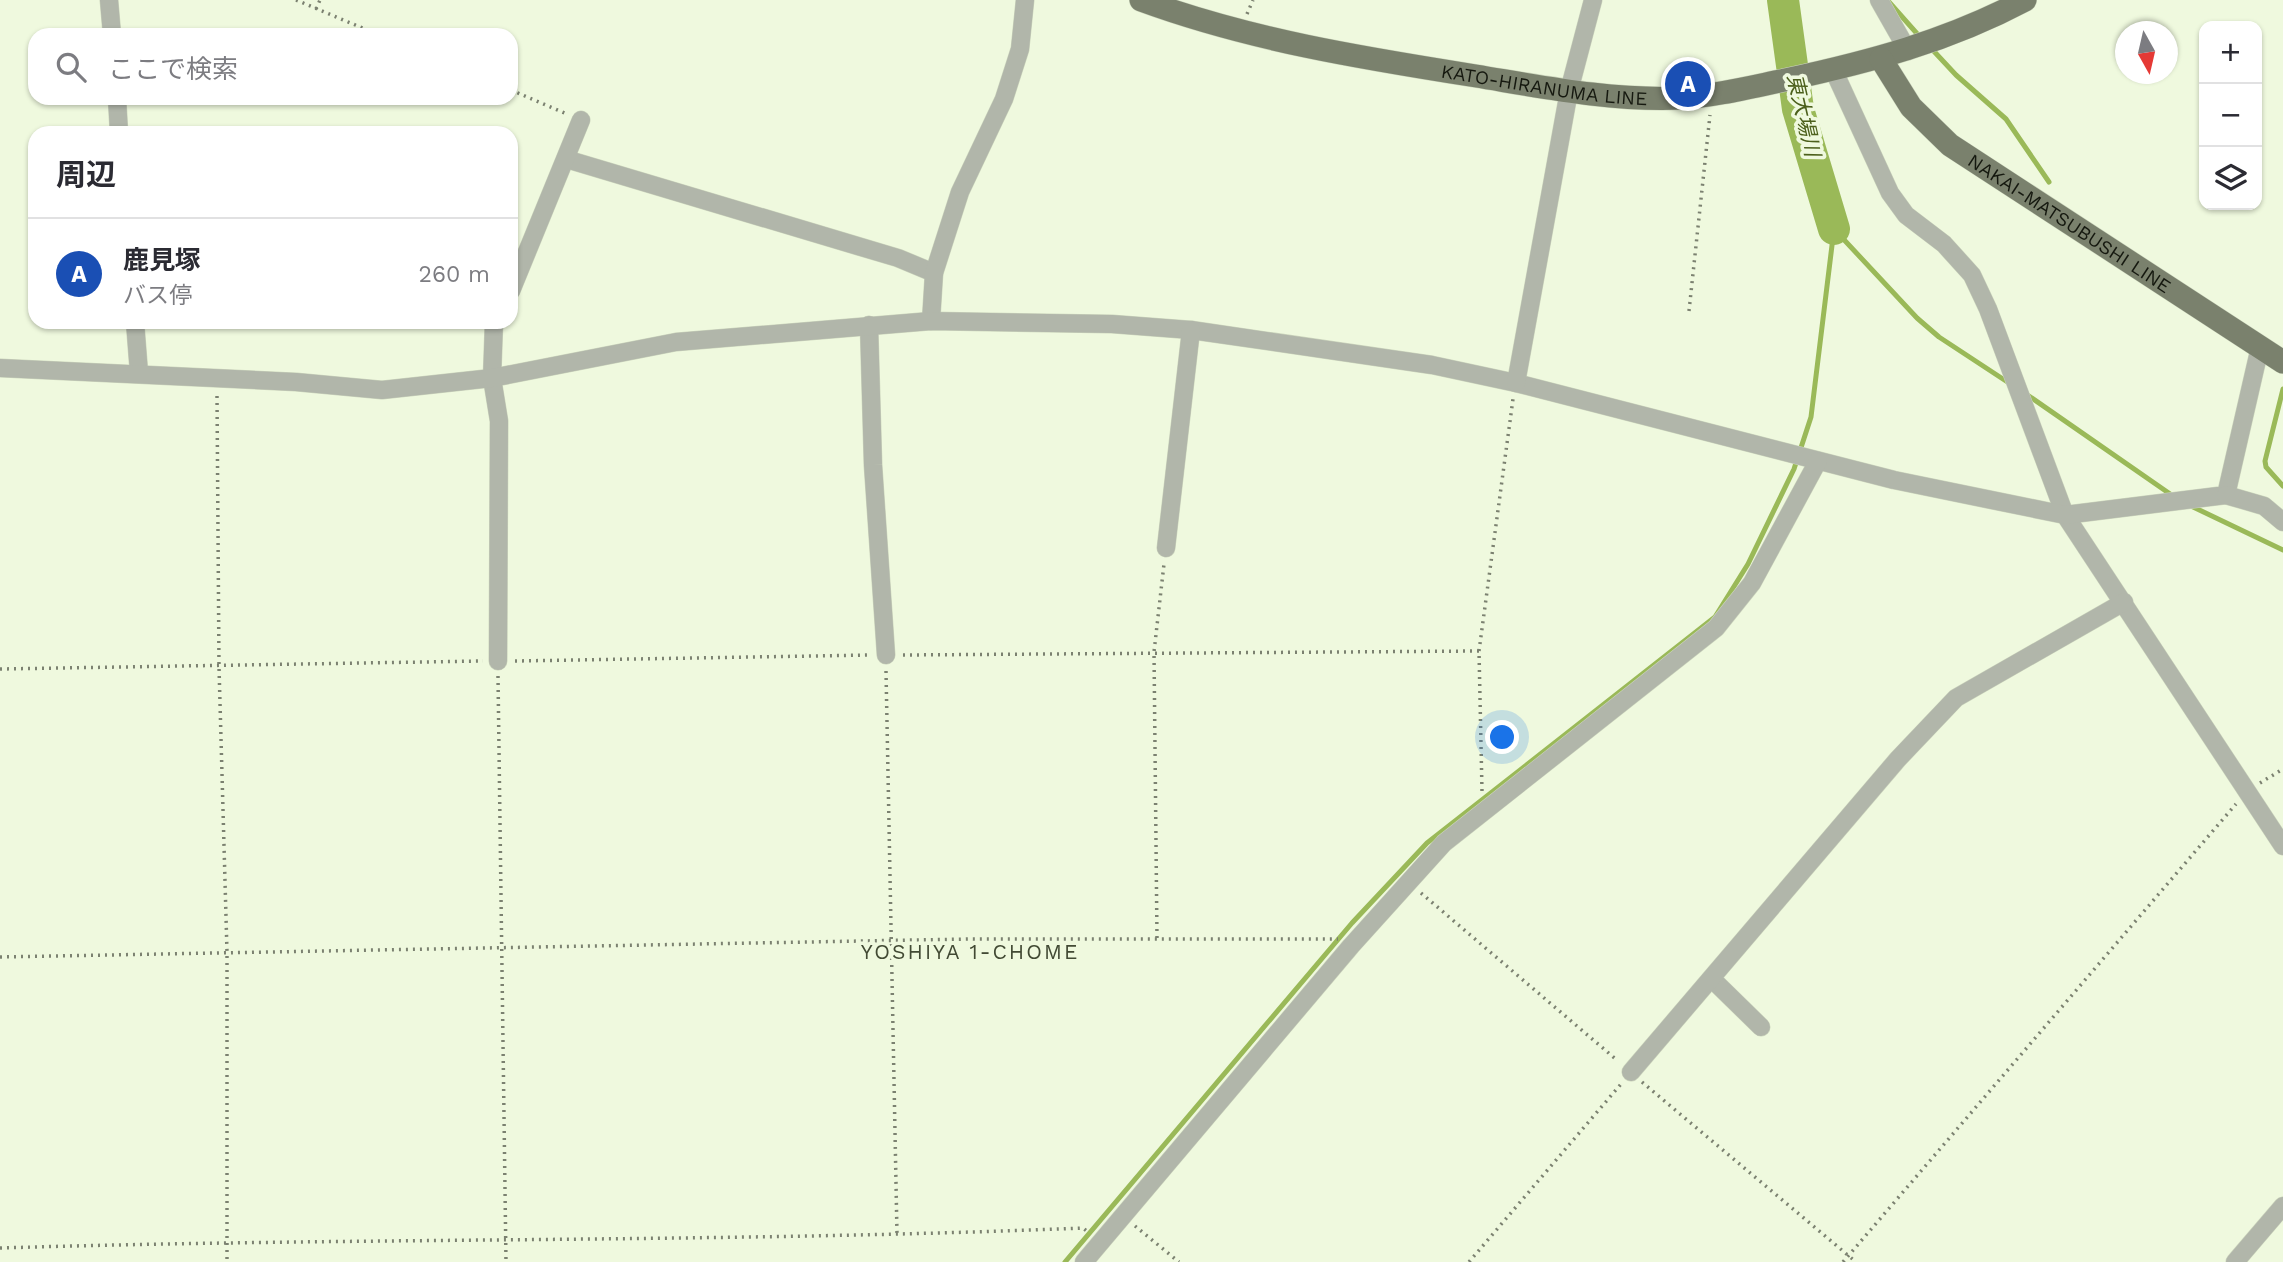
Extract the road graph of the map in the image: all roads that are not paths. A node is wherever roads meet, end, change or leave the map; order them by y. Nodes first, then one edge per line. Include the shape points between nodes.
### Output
1 (109, 0) edge
2 (1025, 0) edge
3 (1141, 0) edge
4 (1592, 0) edge
5 (1879, 0) edge
6 (2025, 0) edge
7 (111, 28) edge
8 (1908, 51) junction
9 (1881, 59) junction
10 (1833, 69) junction
11 (1569, 91) junction
12 (118, 105) edge
13 (581, 120) road end
14 (119, 126) edge
15 (566, 159) junction
16 (934, 273) junction
17 (518, 274) edge
18 (931, 321) junction
19 (869, 325) junction
20 (136, 329) edge
21 (494, 329) edge
22 (1191, 330) junction
23 (2260, 347) junction
24 (2283, 362) edge
25 (0, 368) edge
26 (139, 373) junction
27 (492, 378) junction
28 (1516, 383) junction
29 (1818, 461) junction
30 (2226, 495) junction
31 (2065, 515) junction
32 (2283, 522) edge
33 (1166, 548) road end
34 (2123, 602) junction
35 (886, 655) road end
36 (498, 661) road end
37 (2283, 845) edge
38 (1712, 979) junction
39 (1761, 1027) dead end
40 (1631, 1072) road end
41 (2283, 1206) edge
42 (1084, 1262) edge
43 (2235, 1262) edge

1 - 7 street
2 - 16 street via 1020,49 1004,99 960,192
3 - 11 main road, KATO-HIRANUMA LINE via 1286,43
4 - 11 street
5 - 8 street
6 - 8 main road, KATO-HIRANUMA LINE
8 - 9 main road, KATO-HIRANUMA LINE
9 - 10 main road, KATO-HIRANUMA LINE
9 - 23 main road, NAKAI-MATSUBUSHI LINE via 1911,107 1950,145
10 - 11 main road, KATO-HIRANUMA LINE via 1712,94 1628,98
10 - 31 street via 1890,193 1906,215 1944,244 1972,275
11 - 28 street
12 - 14 street
13 - 15 street
15 - 16 street via 898,258
15 - 17 street
16 - 18 street
18 - 19 street
18 - 22 street
19 - 27 street via 676,342
19 - 35 street
20 - 26 street
21 - 27 street
22 - 28 street via 1432,365
22 - 33 street
23 - 24 main road, NAKAI-MATSUBUSHI LINE
23 - 30 street
25 - 26 street
26 - 27 street via 382,390
27 - 36 street via 499,421
28 - 29 street
29 - 31 street
29 - 42 street via 1752,583 1716,628 1444,844 1351,946
30 - 31 street
30 - 32 street via 2264,506
31 - 34 street
34 - 37 street
34 - 38 street via 1956,698 1898,759
38 - 39 street
38 - 40 street
41 - 43 street

